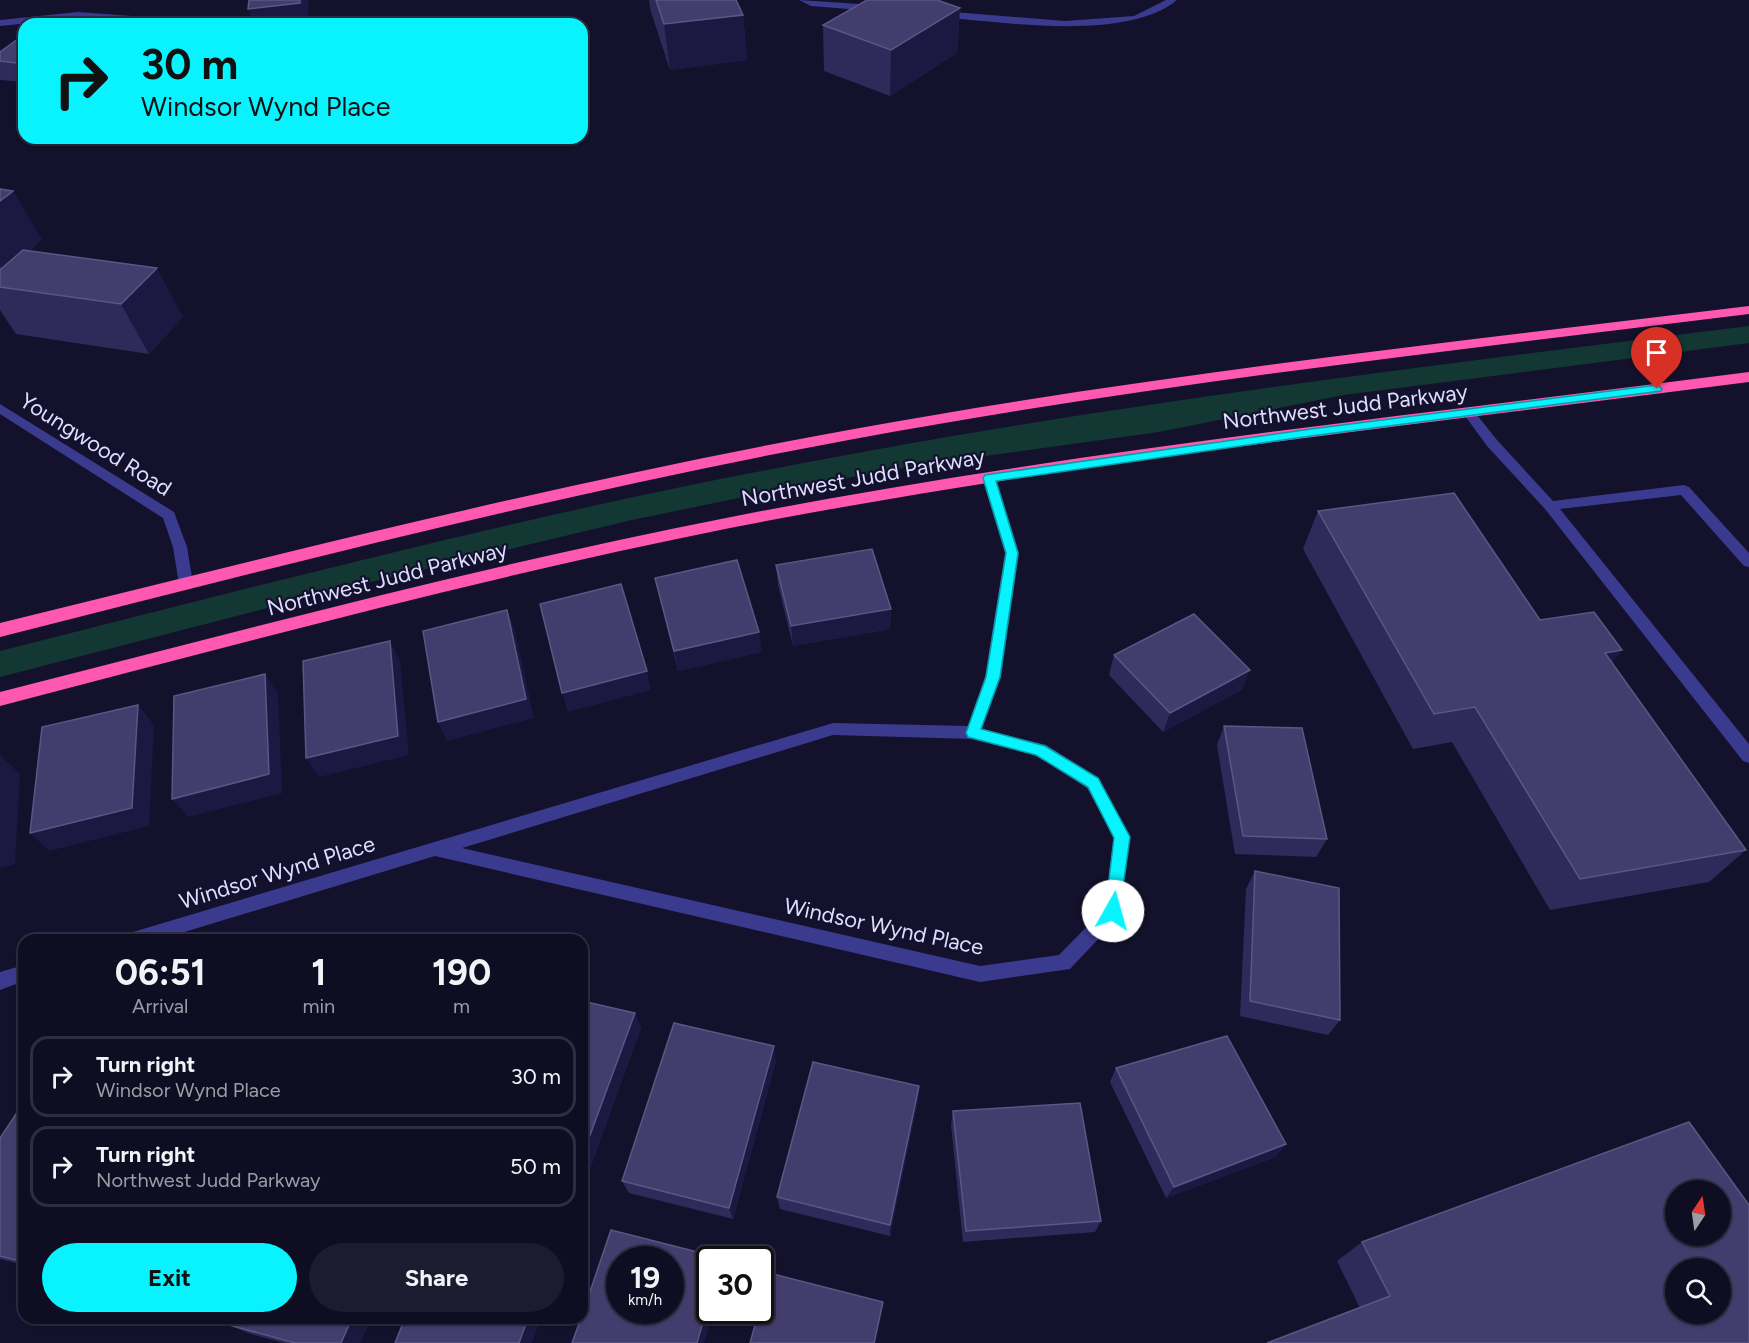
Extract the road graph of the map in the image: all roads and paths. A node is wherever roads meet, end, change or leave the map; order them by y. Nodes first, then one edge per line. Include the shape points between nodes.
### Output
1 (803, 0) edge
2 (1173, 0) edge
3 (885, 9) edge
4 (930, 13) edge
5 (49, 18) edge
6 (118, 18) edge
7 (18, 21) edge
8 (0, 23) edge
9 (1749, 310) edge
10 (1749, 376) edge
11 (0, 408) edge
12 (1469, 413) junction
13 (989, 478) junction
14 (1550, 506) junction
15 (1749, 562) edge
16 (186, 584) junction
17 (0, 630) edge
18 (0, 699) edge
19 (973, 733) junction
20 (1746, 750) edge
21 (434, 849) junction
22 (153, 934) edge
23 (18, 975) edge
24 (0, 981) edge

1 - 3 street
2 - 4 street via 1136,18 1065,24
5 - 6 street via 78,15
7 - 8 street
9 - 16 highway, Northwest Judd Parkway via 1216,376 843,437 642,475
10 - 12 highway, Northwest Judd Parkway
11 - 16 street, Youngwood Road via 169,515 180,547
12 - 13 highway, Northwest Judd Parkway
12 - 14 street
13 - 18 highway, Northwest Judd Parkway via 753,519 492,574
13 - 19 street via 1012,553 993,677
14 - 15 street via 1684,490
14 - 20 street
16 - 17 highway, Northwest Judd Parkway
19 - 21 street, Windsor Wynd Place via 833,729
19 - 21 street, Windsor Wynd Place via 1040,750 1093,783 1122,837 1113,911 1064,963 980,974
21 - 22 street, Windsor Wynd Place
23 - 24 street

